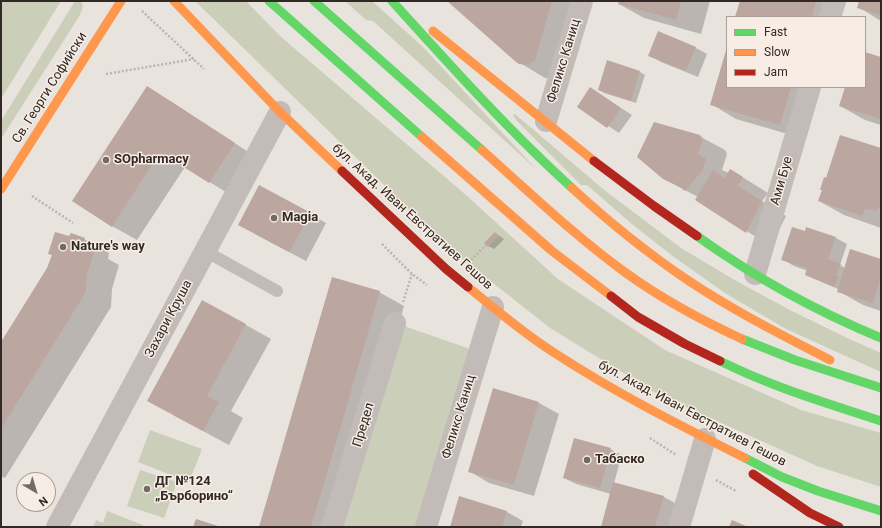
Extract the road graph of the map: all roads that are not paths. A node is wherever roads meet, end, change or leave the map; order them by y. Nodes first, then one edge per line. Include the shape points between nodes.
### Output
1 (106, 1) edge
2 (174, 1) edge
3 (269, 1) edge
4 (314, 1) edge
5 (392, 1) edge
6 (396, 1) edge
7 (582, 1) edge
8 (835, 1) edge
9 (119, 4) edge
10 (830, 16) edge
11 (810, 88) edge
12 (280, 112) junction
13 (546, 121) junction
14 (1, 189) edge
15 (205, 251) junction
16 (755, 274) junction
17 (277, 291) dead end
18 (493, 308) junction
19 (395, 323) road end
20 (881, 338) edge
21 (881, 387) edge
22 (881, 420) edge
23 (705, 439) junction
24 (881, 511) edge
25 (57, 527) edge
26 (332, 527) edge
27 (426, 527) edge
28 (679, 527) edge
29 (839, 527) edge

1 - 9 lane
2 - 12 main road, бул. Акад. Иван Евстратиев Гешов
3 - 22 main road via 552,251 638,317 740,371 796,393
4 - 21 main road via 580,236 626,272 702,319 742,338 783,356
5 - 21 main road via 534,151 612,224 718,300
6 - 13 main road
7 - 13 street, Феликс Каниц
8 - 10 street
9 - 14 main road, Св. Георги Софийски
11 - 16 street, Ами Буе
12 - 15 street, Захари Круша
12 - 18 main road, бул. Акад. Иван Евстратиев Гешов via 446,269
13 - 16 main road via 658,210
15 - 17 lane
15 - 25 street, Захари Круша
16 - 20 main road via 797,299
18 - 23 main road, бул. Акад. Иван Евстратиев Гешов via 551,351 607,386
18 - 27 street, Феликс Каниц
19 - 26 street, Предел
23 - 24 main road, бул. Акад. Иван Евстратиев Гешов via 782,477
23 - 28 street
23 - 29 main road via 810,513

